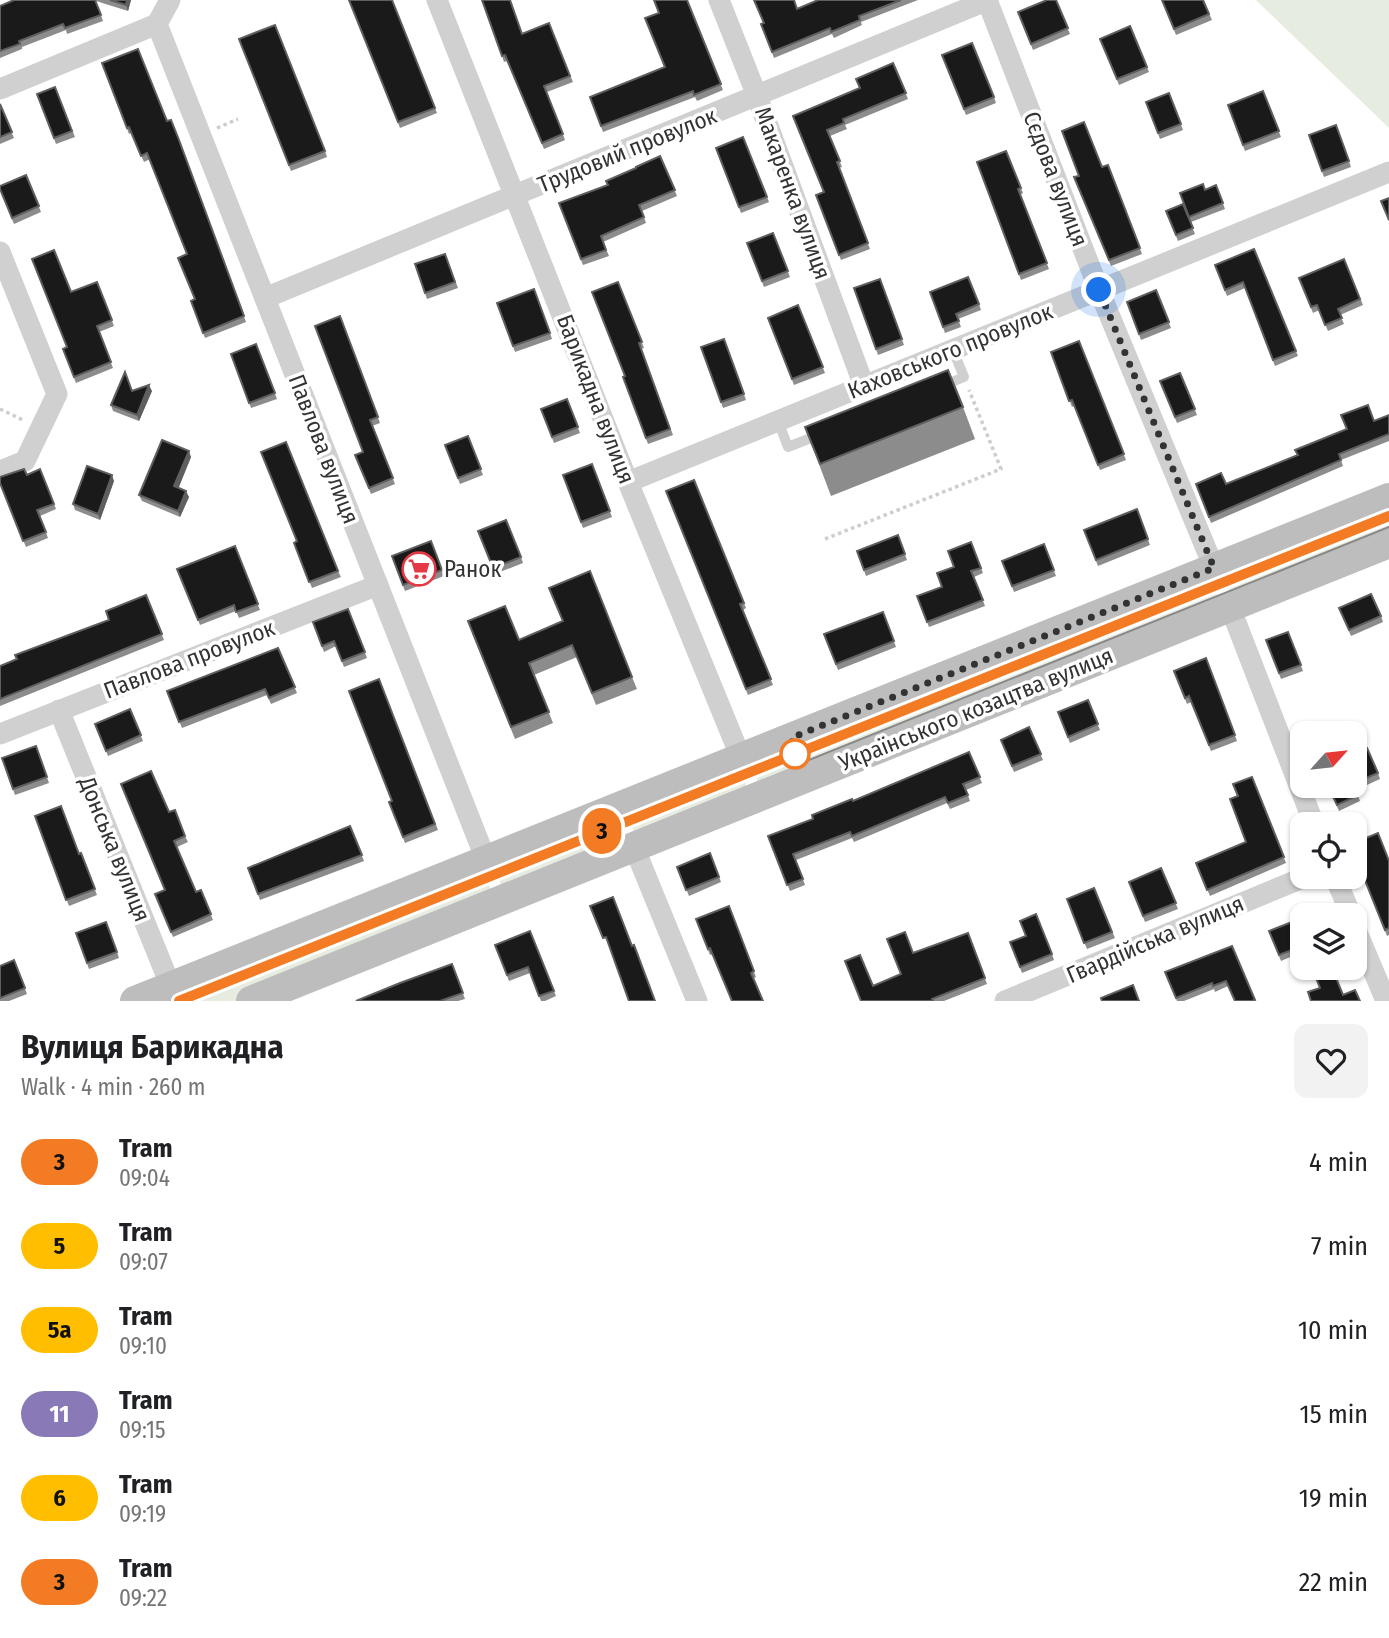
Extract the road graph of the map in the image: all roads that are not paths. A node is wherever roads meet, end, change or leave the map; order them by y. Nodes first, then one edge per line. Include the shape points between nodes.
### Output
1 (170, 0) edge
2 (437, 0) edge
3 (719, 0) edge
4 (987, 0) edge
5 (157, 24) junction
6 (0, 89) edge
7 (757, 96) junction
8 (1389, 172) edge
9 (516, 196) junction
10 (0, 252) edge
11 (1099, 290) junction
12 (265, 298) junction
13 (953, 350) junction
14 (864, 386) junction
15 (926, 392) edge
16 (778, 421) junction
17 (826, 432) edge
18 (0, 471) edge
19 (628, 482) junction
20 (1389, 498) edge
21 (1389, 543) edge
22 (1214, 568) junction
23 (378, 585) junction
24 (1230, 607) junction
25 (59, 710) junction
26 (0, 734) edge
27 (741, 758) junction
28 (757, 797) junction
29 (1309, 812) edge
30 (634, 846) junction
31 (486, 860) junction
32 (1290, 883) edge
33 (502, 900) junction
34 (1367, 956) edge
35 (171, 987) junction
36 (135, 1001) edge
37 (251, 1001) edge
38 (697, 1001) edge
39 (1005, 1001) edge
40 (1386, 1001) edge

1 - 5 street
2 - 9 street, Барикадна вулиця
3 - 7 street, Макаренка вулиця
4 - 7 street, Трудовий провулок
4 - 11 street, Сєдова вулиця
5 - 6 street
5 - 12 street, Павлова вулиця
7 - 9 street, Трудовий провулок
7 - 14 street, Макаренка вулиця
8 - 11 street, Каховського провулок
9 - 12 street, Трудовий провулок
9 - 19 street, Барикадна вулиця
10 - 18 street via 57,394 25,461
11 - 13 street, Каховського провулок
11 - 22 street, Сєдова вулиця
12 - 23 street, Павлова вулиця
13 - 14 street, Каховського провулок
13 - 15 lane via 964,377
14 - 16 street, Каховського провулок
16 - 17 lane via 789,447
16 - 19 street, Каховського провулок
19 - 27 street, Барикадна вулиця
20 - 22 street, Українського козацтва вулиця
21 - 24 street, Українського козацтва вулиця
22 - 24 street, Сєдова вулиця
22 - 27 street, Українського козацтва вулиця
23 - 25 street, Павлова провулок
23 - 31 street, Павлова вулиця
24 - 28 street, Українського козацтва вулиця
24 - 29 street, Сєдова вулиця
25 - 26 street, Павлова провулок
25 - 35 street, Донська вулиця
27 - 28 street, Барикадна вулиця
27 - 31 street, Українського козацтва вулиця
28 - 30 street, Українського козацтва вулиця
30 - 33 street, Українського козацтва вулиця
30 - 38 street
31 - 33 street, Павлова вулиця
31 - 35 street, Українського козацтва вулиця
32 - 39 street, Гвардійська вулиця
33 - 37 street, Українського козацтва вулиця
34 - 40 street
35 - 36 street, Українського козацтва вулиця

